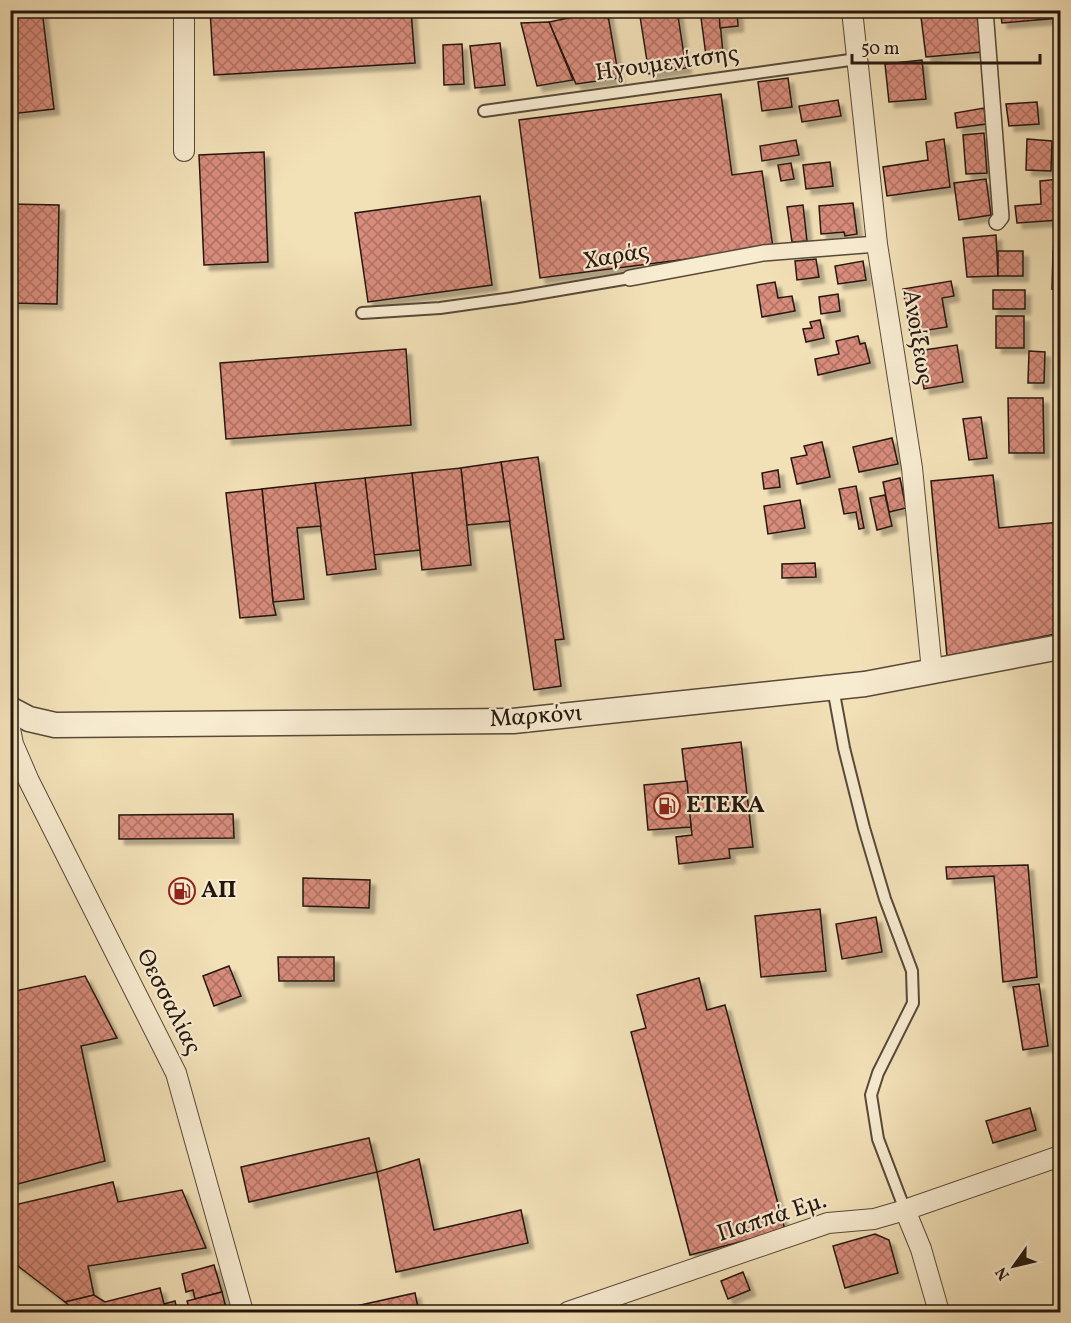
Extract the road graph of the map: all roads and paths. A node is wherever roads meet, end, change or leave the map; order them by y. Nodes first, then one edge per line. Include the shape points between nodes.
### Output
1 (184, 10) edge
2 (852, 10) edge
3 (985, 10) edge
4 (857, 59) junction
5 (484, 111) dead end
6 (184, 151) dead end
7 (997, 222) dead end
8 (877, 244) junction
9 (630, 278) joint
10 (362, 313) dead end
11 (1060, 647) edge
12 (932, 671) junction
13 (833, 688) junction
14 (10, 709) edge
15 (10, 729) edge
16 (1060, 1156) edge
17 (905, 1210) junction
18 (243, 1312) edge
19 (568, 1312) edge
20 (939, 1312) edge

1 - 6 street
2 - 4 street, Ανοίξεως
3 - 7 street via 1000,217
4 - 5 lane, Ηγουμενίτσης
4 - 8 street, Ανοίξεως
8 - 9 street, Χαράς via 763,253
8 - 12 street, Ανοίξεως via 912,468
9 - 10 lane, Χαράς via 512,298
11 - 12 street, Μαρκόνι
12 - 13 street, Μαρκόνι
13 - 14 street, Μαρκόνι via 513,721 55,725 29,719
13 - 17 lane via 864,828 912,971 913,1003 871,1095 878,1139
15 - 18 street, Θεσσαλίας via 28,781 176,1073
16 - 17 street, Παππά Εμ.
17 - 19 street, Παππά Εμ. via 874,1219 828,1223
17 - 20 street

